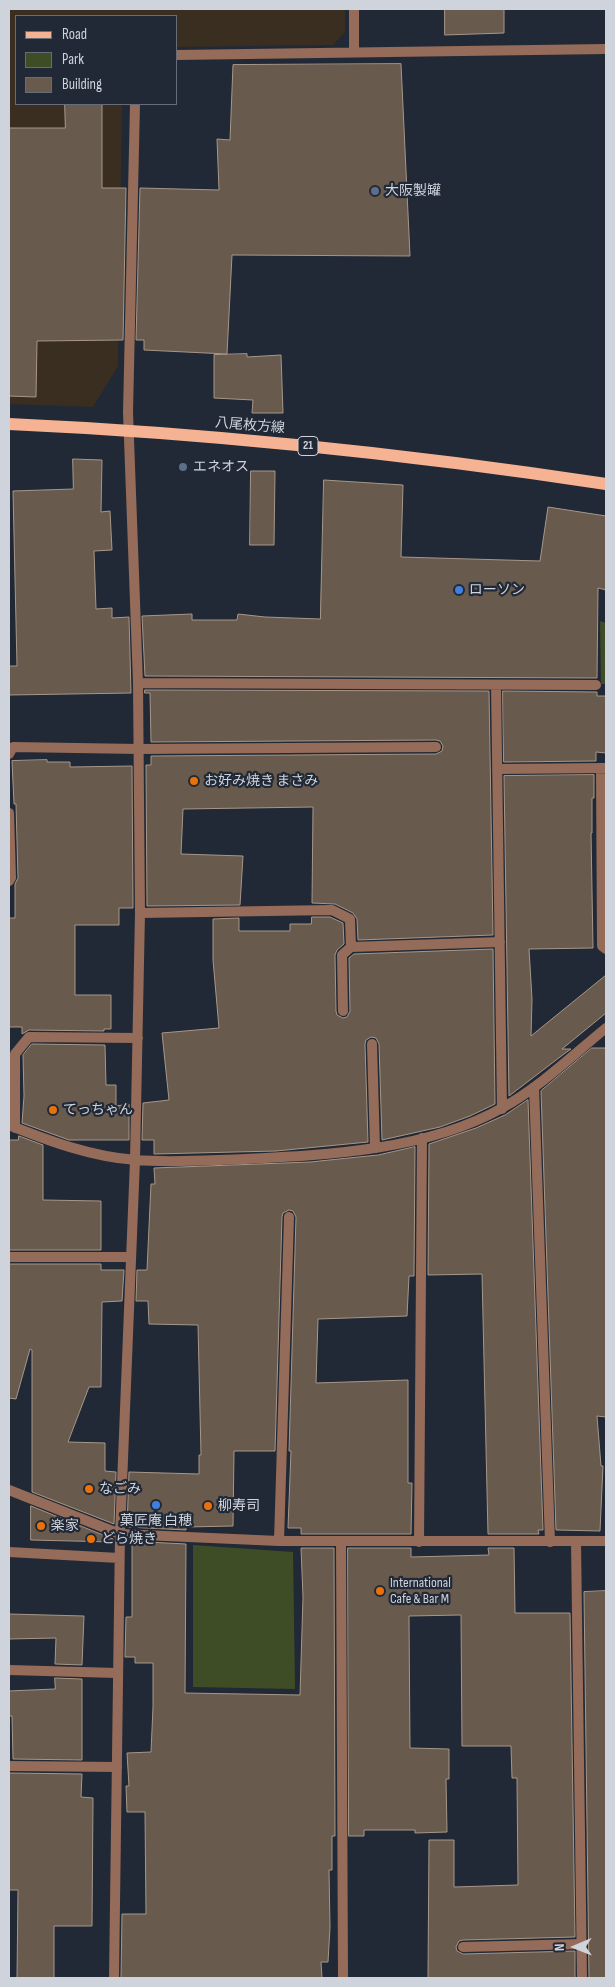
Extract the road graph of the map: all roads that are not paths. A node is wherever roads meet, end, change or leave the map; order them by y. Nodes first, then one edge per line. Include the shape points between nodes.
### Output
1 (354, 9) edge
2 (606, 49) edge
3 (354, 51) junction
4 (178, 55) edge
5 (135, 105) edge
6 (9, 424) edge
7 (129, 430) junction
8 (606, 484) edge
9 (138, 683) junction
10 (496, 685) junction
11 (596, 685) dead end
12 (436, 747) dead end
13 (139, 749) junction
14 (9, 754) edge
15 (604, 768) edge
16 (497, 769) junction
17 (9, 813) edge
18 (9, 882) edge
19 (140, 913) junction
20 (500, 942) junction
21 (351, 947) junction
22 (606, 949) edge
23 (343, 1011) dead end
24 (606, 1028) edge
25 (138, 1038) junction
26 (372, 1044) dead end
27 (534, 1087) junction
28 (502, 1109) junction
29 (12, 1126) edge
30 (422, 1138) junction
31 (375, 1148) junction
32 (136, 1160) junction
33 (289, 1217) dead end
34 (9, 1257) edge
35 (131, 1257) junction
36 (9, 1490) edge
37 (120, 1534) junction
38 (279, 1541) junction
39 (606, 1541) edge
40 (341, 1542) junction
41 (419, 1542) junction
42 (550, 1542) junction
43 (576, 1542) junction
44 (9, 1552) edge
45 (119, 1558) junction
46 (9, 1670) edge
47 (117, 1673) junction
48 (9, 1766) edge
49 (116, 1768) junction
50 (582, 1944) junction
51 (463, 1947) dead end
52 (114, 1978) edge
53 (343, 1978) edge
54 (582, 1978) edge

1 - 3 street
2 - 3 street
3 - 4 street
5 - 7 street
6 - 7 main road, 八尾枚方線 / 21
7 - 8 main road, 八尾枚方線 / 21 via 387,454
7 - 9 street
9 - 10 street
9 - 13 street
10 - 11 street
10 - 16 street
12 - 13 street
13 - 14 street via 13,747
13 - 19 street
15 - 16 street
15 - 22 street via 602,946
16 - 20 street
17 - 18 street
19 - 21 street via 332,910 350,919
19 - 25 street
20 - 21 street
20 - 28 street
21 - 23 street via 342,955
24 - 27 street
25 - 29 street via 29,1037 14,1054
25 - 32 street
26 - 31 street
27 - 28 street
27 - 42 street
28 - 30 street via 460,1128
29 - 32 street via 86,1152
30 - 31 street
30 - 41 street
31 - 32 street via 316,1156
32 - 35 street
33 - 38 street
34 - 35 street
35 - 37 street
36 - 37 street
37 - 38 street
37 - 45 street
38 - 40 street
39 - 43 street
40 - 41 street
40 - 53 street
41 - 42 street
42 - 43 street
43 - 50 street
44 - 45 street
45 - 47 street
46 - 47 street
47 - 49 street
48 - 49 street
49 - 52 street
50 - 51 street
50 - 54 street

